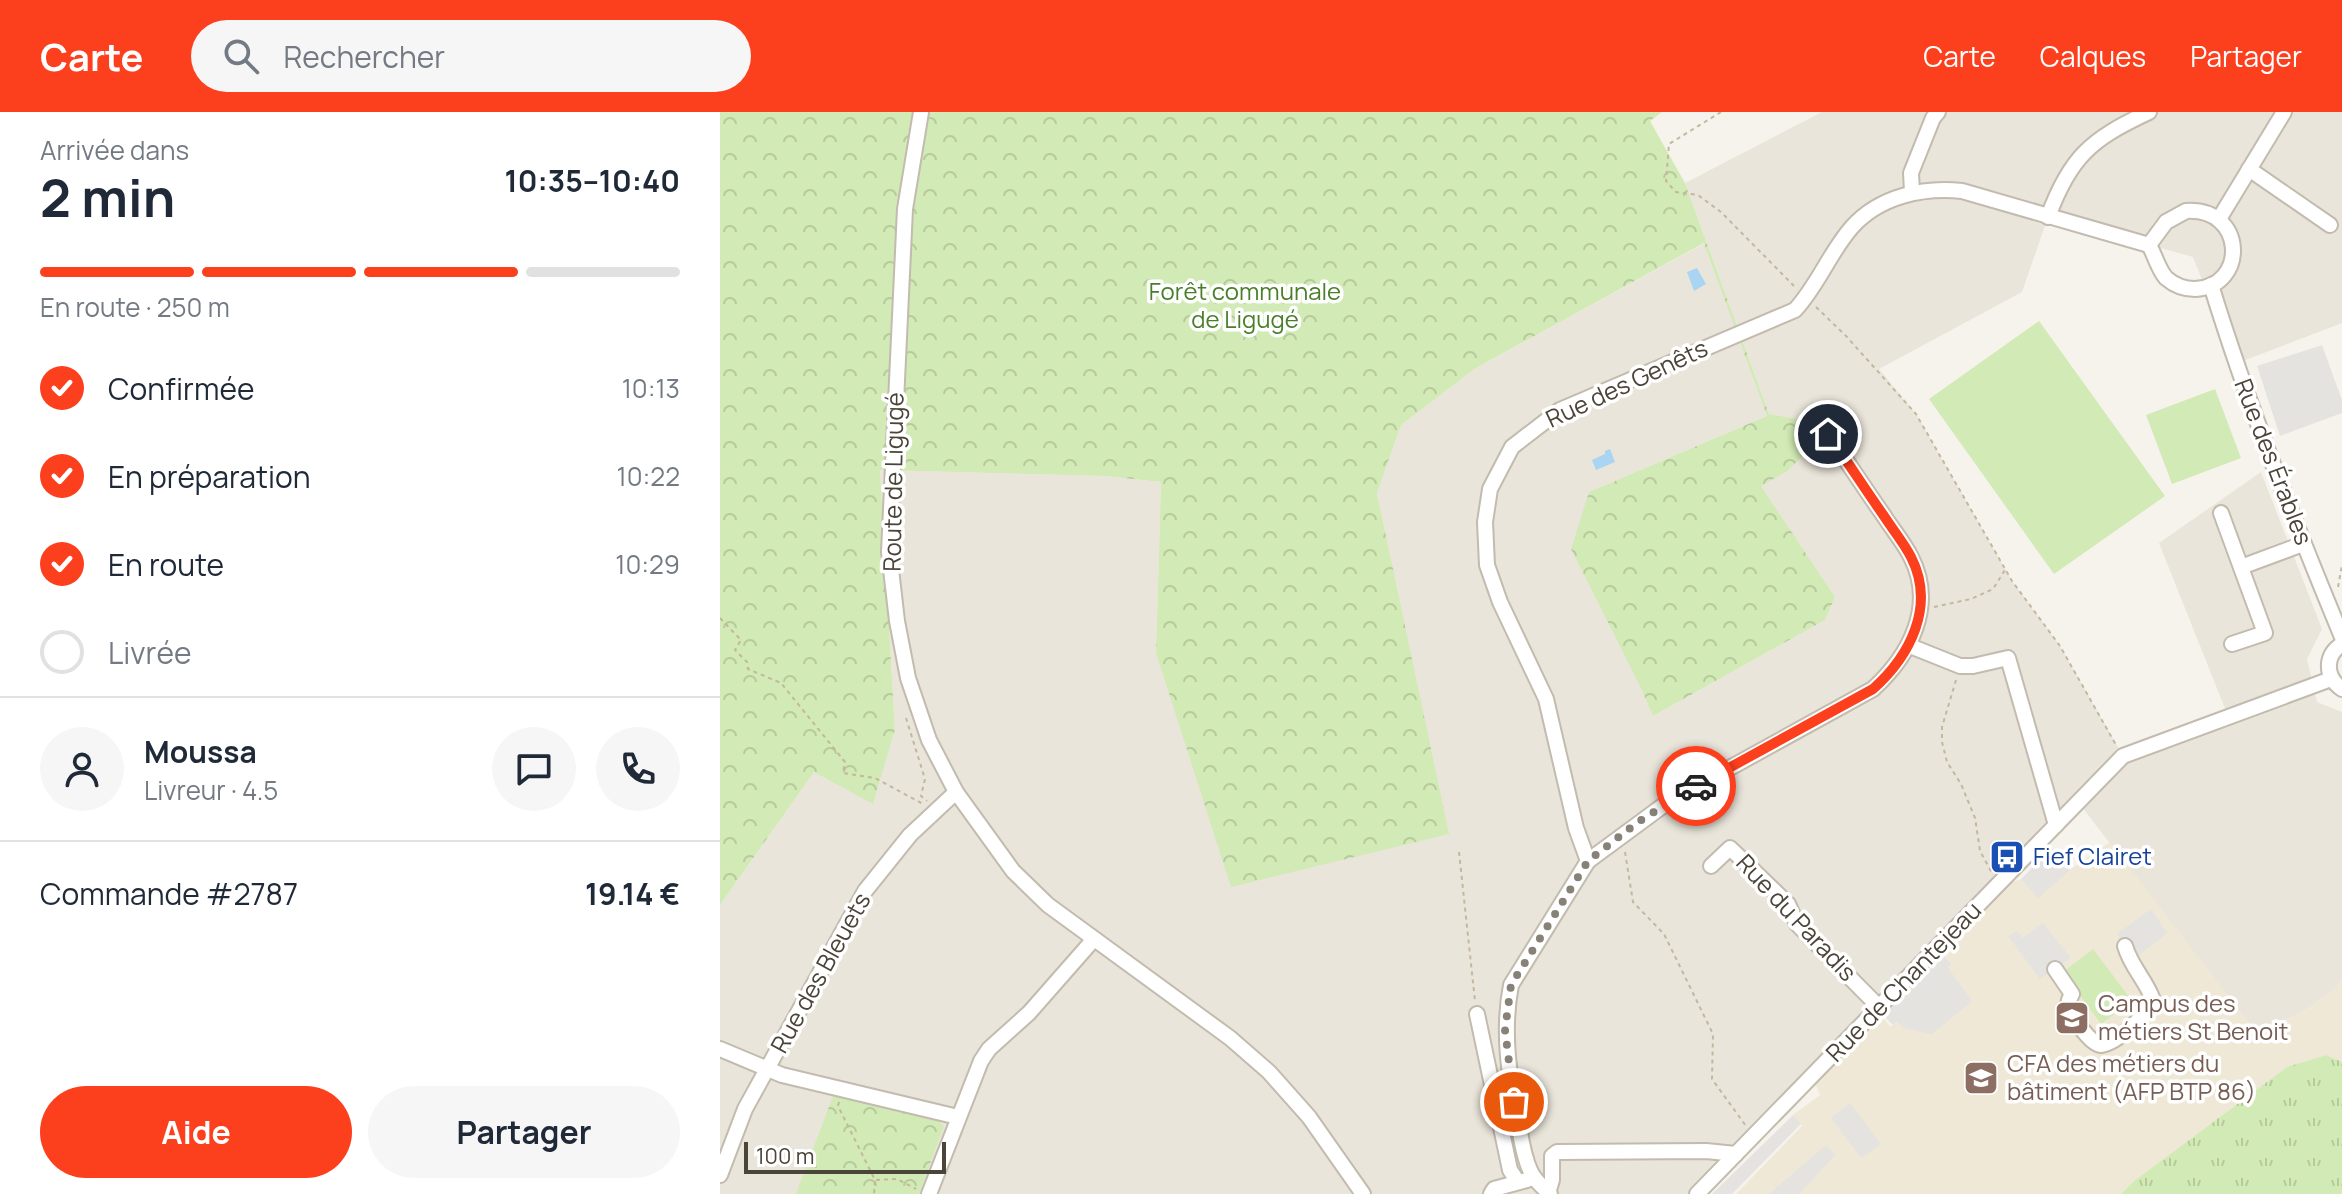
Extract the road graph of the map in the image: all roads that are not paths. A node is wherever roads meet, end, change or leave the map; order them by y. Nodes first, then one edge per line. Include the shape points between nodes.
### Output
1 (921, 112) edge
2 (1938, 112) edge
3 (2149, 112) edge
4 (2278, 114) edge
5 (2249, 169) junction
6 (1912, 192) junction
7 (2048, 217) junction
8 (2219, 219) junction
9 (2330, 225) dead end
10 (2149, 245) junction
11 (2211, 285) junction
12 (1828, 434) dead end
13 (2221, 513) dead end
14 (2303, 544) junction
15 (2241, 567) junction
16 (2342, 637) edge
17 (2232, 644) dead end
18 (2342, 644) edge
19 (1910, 646) junction
20 (2336, 684) edge
21 (956, 792) junction
22 (2056, 825) junction
23 (1588, 861) junction
24 (1711, 866) dead end
25 (1094, 939) junction
26 (2125, 946) dead end
27 (2055, 969) dead end
28 (1879, 1007) junction
29 (1477, 1014) road end
30 (720, 1049) edge
31 (767, 1069) junction
32 (958, 1117) junction
33 (1736, 1154) junction
34 (720, 1175) edge
35 (1534, 1178) junction
36 (1518, 1182) junction
37 (1549, 1193) edge
38 (927, 1194) edge
39 (1363, 1194) edge
40 (1491, 1194) edge
41 (1697, 1194) edge

1 - 21 street, Route de Ligugé via 905,209 889,552 915,703
2 - 6 street via 1911,173
3 - 7 street via 2093,143 2069,169
4 - 5 street
5 - 8 street
5 - 9 street
6 - 7 street, Rue des Genêts via 1962,191
6 - 23 street, Rue des Genêts via 1852,227 1795,310 1560,410 1512,447 1490,489 1487,565 1546,699
7 - 10 street, Rue des Genêts
8 - 10 street via 2186,211 2166,222
8 - 11 street via 2228,229 2233,255
10 - 11 street via 2175,284 2199,289
11 - 14 street, Rue des Érables
12 - 19 street via 1911,557 1920,582 1921,610
13 - 15 street
14 - 15 street
14 - 16 street, Rue des Érables
15 - 17 street via 2265,633
18 - 20 street via 2328,668
19 - 22 street via 1960,666 2008,658
19 - 23 street via 1873,689 1668,802
20 - 22 street, Rue de Chantejeau via 2123,756
21 - 25 street, Route de Ligugé via 1013,871
21 - 31 street, Rue des Bleuets via 910,835 865,891
22 - 28 street, Rue de Chantejeau
23 - 35 street via 1511,985 1507,1003 1509,1076 1524,1155
24 - 28 street, Rue du Paradis via 1730,848 1788,904 1797,924
25 - 32 street via 1029,1013 989,1049
25 - 39 street, Route de Ligugé via 1269,1072 1309,1117
26 - 27 street via 2153,1000 2144,1016 2100,1045 2072,1014 2072,994
28 - 33 street, Rue de Chantejeau
29 - 36 street via 1510,1170
30 - 31 street
31 - 32 street
31 - 34 street, Rue des Bleuets
32 - 38 street
33 - 37 street via 1557,1152 1552,1156
33 - 41 street, Rue de Chantejeau
35 - 36 street
35 - 37 street
36 - 40 street

